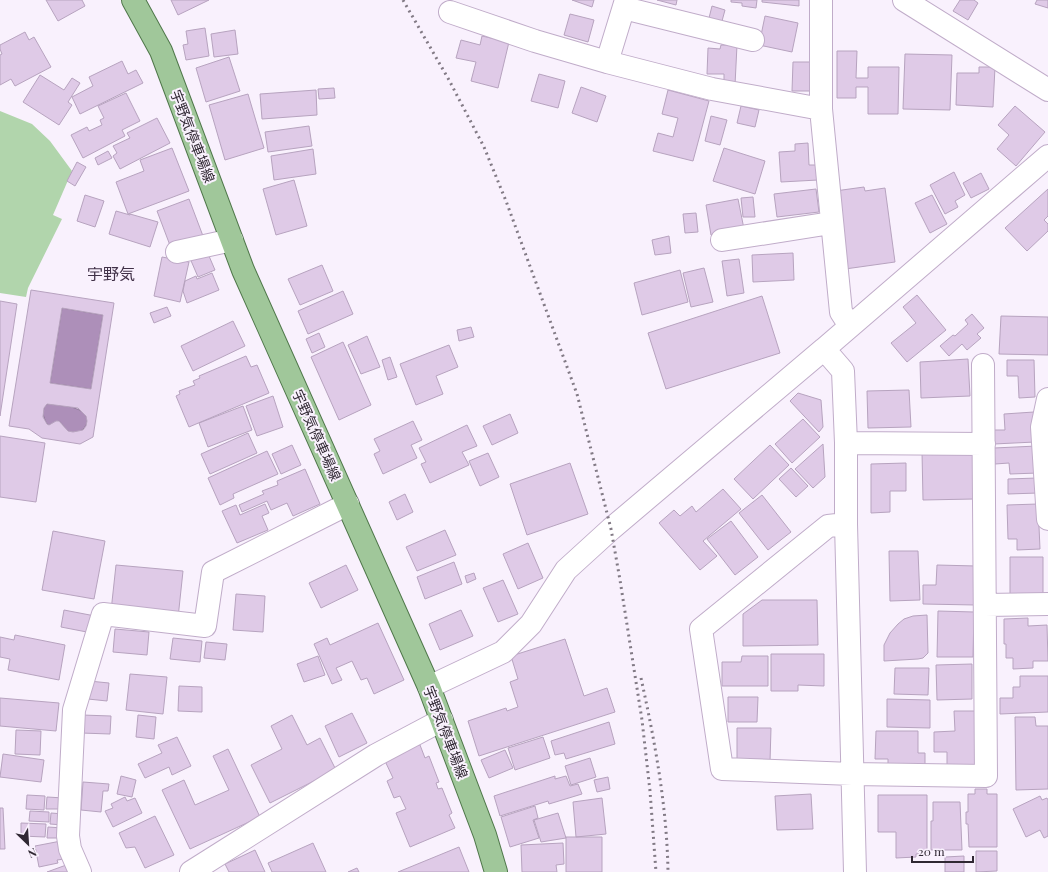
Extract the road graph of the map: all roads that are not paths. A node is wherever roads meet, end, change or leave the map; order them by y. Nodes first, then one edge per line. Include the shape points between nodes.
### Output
1 (134, 0) edge
2 (821, 0) edge
3 (904, 0) edge
4 (625, 4) edge
5 (450, 12) dead end
6 (753, 40) dead end
7 (607, 62) junction
8 (1048, 90) edge
9 (821, 109) junction
10 (1048, 156) edge
11 (831, 223) junction
12 (232, 240) junction
13 (722, 240) dead end
14 (177, 252) dead end
15 (850, 326) junction
16 (824, 349) junction
17 (983, 366) dead end
18 (1048, 399) edge
19 (846, 442) junction
20 (984, 444) junction
21 (348, 504) junction
22 (1048, 519) edge
23 (846, 524) junction
24 (1048, 604) edge
25 (985, 605) junction
26 (429, 687) junction
27 (442, 720) junction
28 (852, 774) junction
29 (80, 872) edge
30 (191, 872) edge
31 (496, 872) edge
32 (855, 872) edge

1 - 12 main road, 宇野気停車場線 via 161,51
2 - 9 street
3 - 8 street
4 - 6 street
4 - 7 street
5 - 7 street
7 - 9 street via 712,88
9 - 11 street
10 - 15 street
11 - 13 street
11 - 15 street via 841,312
12 - 14 street
12 - 21 main road, 宇野気停車場線
15 - 16 street
16 - 19 street via 843,371
16 - 26 street via 566,570 531,624 503,652
17 - 20 street
18 - 22 street via 1042,427
19 - 20 street
19 - 23 street
20 - 25 street
21 - 26 main road, 宇野気停車場線
21 - 29 street via 214,572 205,626 103,614 74,710 68,836 70,849
23 - 28 street
23 - 28 street via 828,526 701,629 722,769
24 - 25 street
25 - 28 street via 986,776
26 - 27 main road, 宇野気停車場線
27 - 30 street via 376,755
27 - 31 main road, 宇野気停車場線
28 - 32 street

